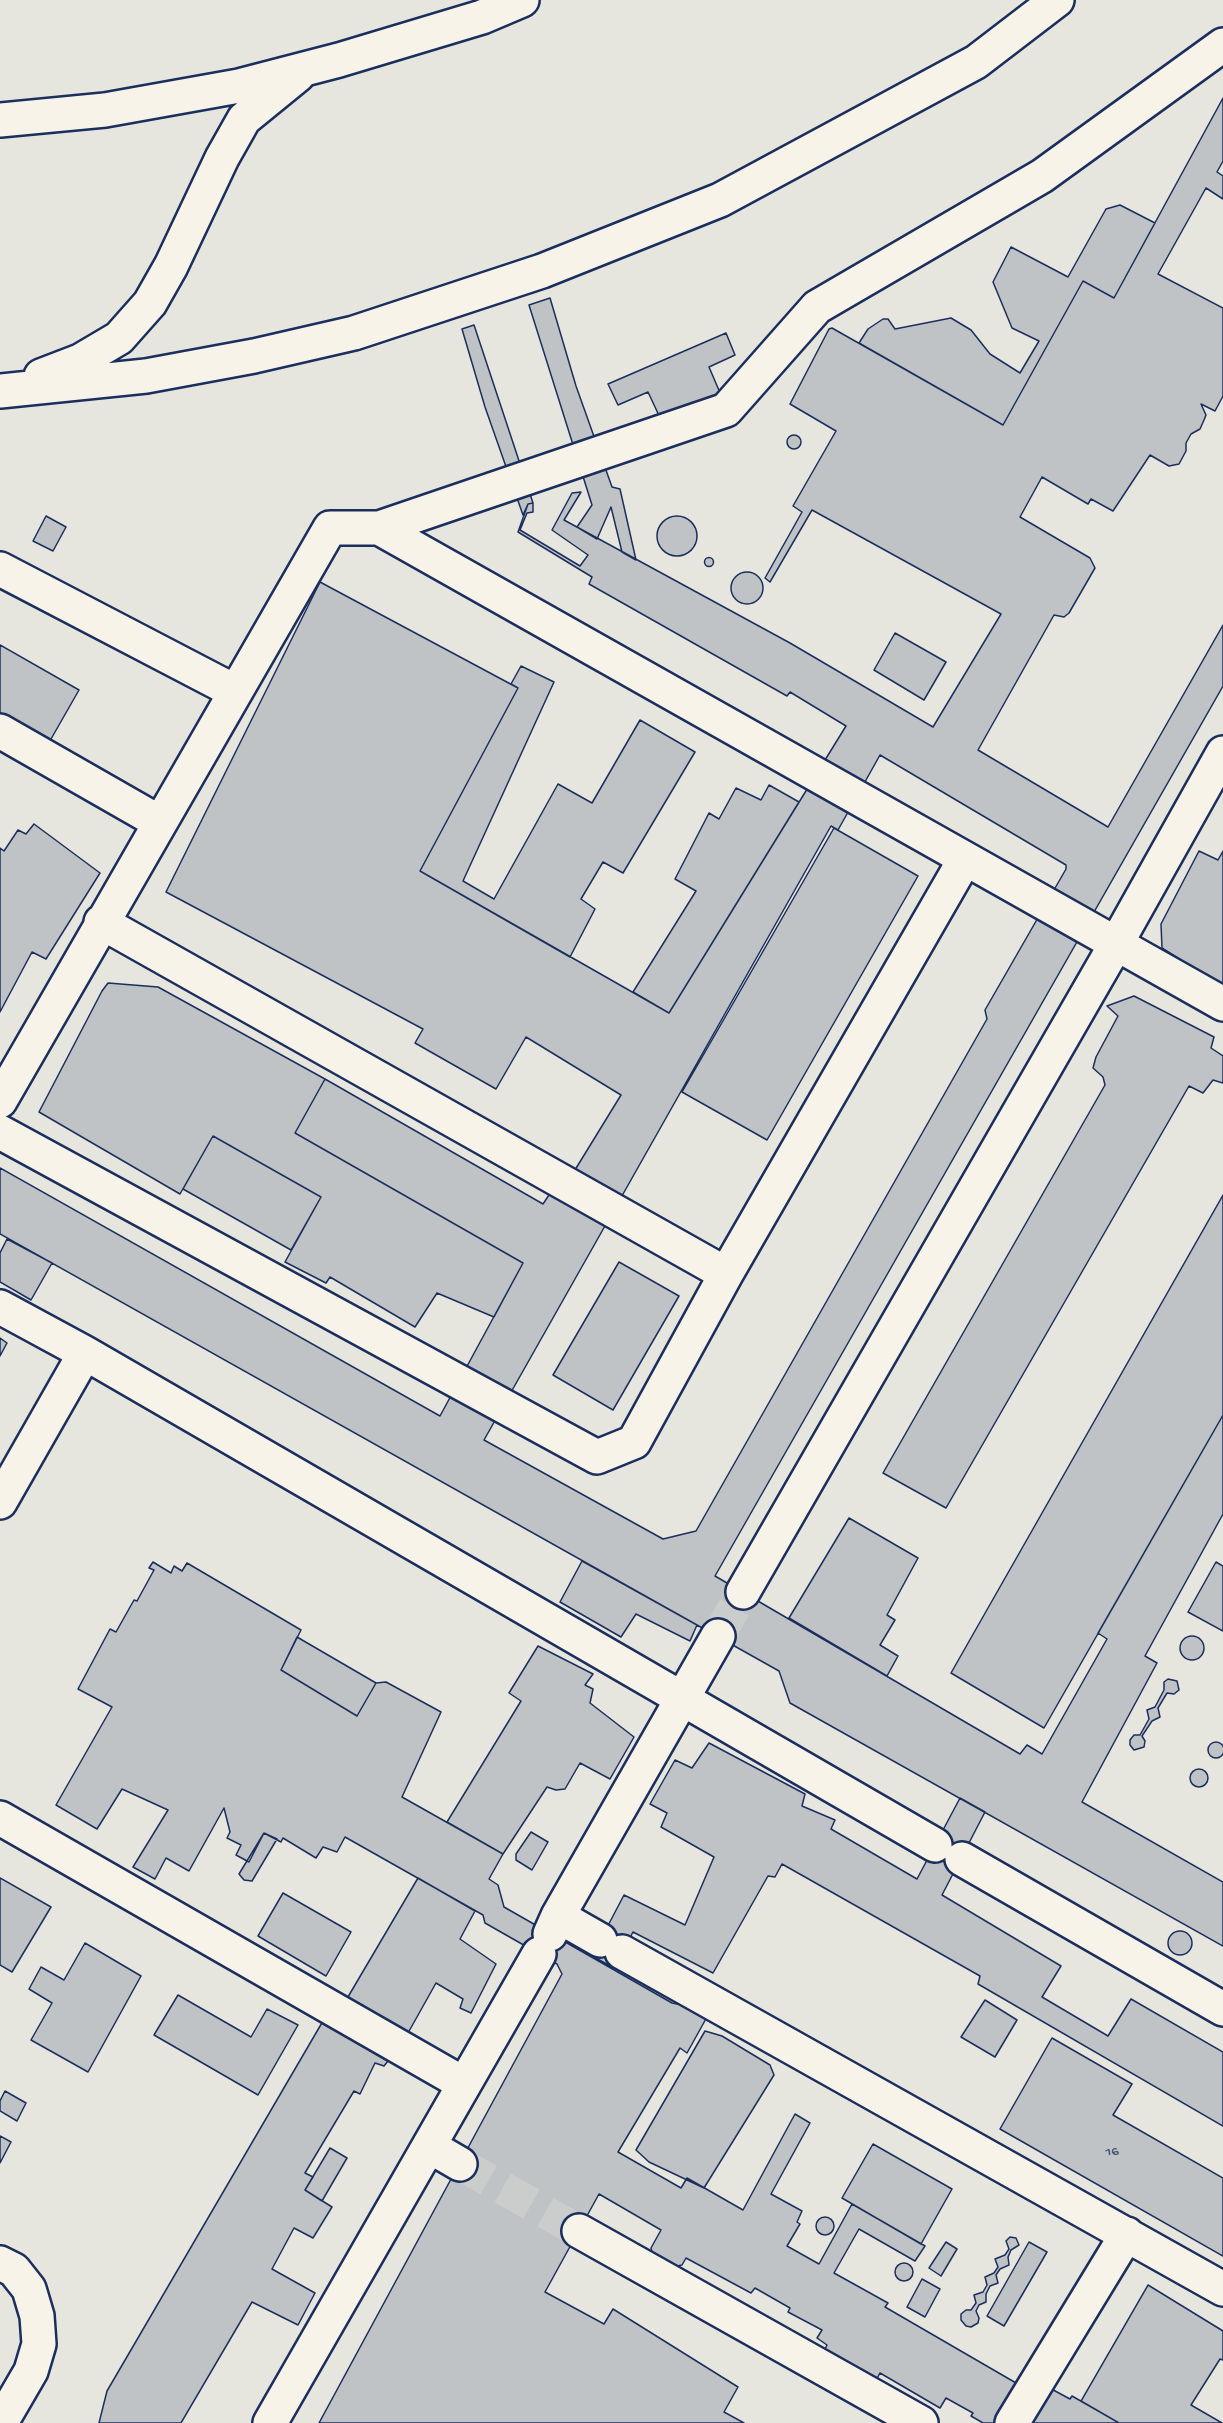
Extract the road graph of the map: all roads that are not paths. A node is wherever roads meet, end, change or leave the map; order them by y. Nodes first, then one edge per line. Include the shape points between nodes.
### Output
1 (522, 0) edge
2 (1057, 0) edge
3 (1223, 45) edge
4 (306, 68) junction
5 (0, 120) edge
6 (2, 391) edge
7 (379, 528) junction
8 (0, 569) edge
9 (234, 691) junction
10 (0, 731) edge
11 (1223, 753) edge
12 (159, 822) junction
13 (965, 859) junction
14 (101, 922) junction
15 (1116, 944) junction
16 (1223, 1004) edge
17 (0, 1101) edge
18 (0, 1132) edge
19 (726, 1274) junction
20 (0, 1307) edge
21 (85, 1353) junction
22 (0, 1502) edge
23 (743, 1592) tunnel mouth
24 (718, 1636) tunnel mouth
25 (682, 1699) junction
26 (0, 1818) edge
27 (549, 1935) junction
28 (1223, 2010) edge
29 (464, 2084) junction
30 (429, 2146) junction
31 (459, 2164) tunnel mouth
32 (579, 2231) tunnel mouth
33 (1127, 2234) junction
34 (0, 2263) edge
35 (1223, 2289) edge
36 (9, 2416) edge
37 (275, 2421) edge
38 (921, 2423) edge
39 (1012, 2423) edge

1 - 4 lane via 482,17
2 - 6 lane via 976,62 720,200 542,271 354,333 254,356 146,376
3 - 7 lane via 1042,176 817,306 726,410
4 - 5 lane via 239,86 105,110
4 - 6 lane via 244,119 150,303 119,338 80,361
7 - 9 lane via 330,528
7 - 13 lane
8 - 9 lane
9 - 12 lane
10 - 12 lane
11 - 15 lane
12 - 14 lane
13 - 15 lane
13 - 19 lane
14 - 17 lane
14 - 19 lane
15 - 16 lane
15 - 23 lane
18 - 19 lane via 597,1457 634,1442
20 - 21 lane
21 - 22 lane
21 - 25 lane
24 - 25 lane
25 - 27 lane
25 - 28 lane
26 - 29 lane
27 - 29 lane
27 - 33 lane via 611,1946
29 - 30 lane
30 - 31 lane
30 - 37 lane
32 - 38 lane
33 - 35 lane
33 - 39 lane
34 - 36 lane via 14,2270 29,2289 37,2316 39,2344

